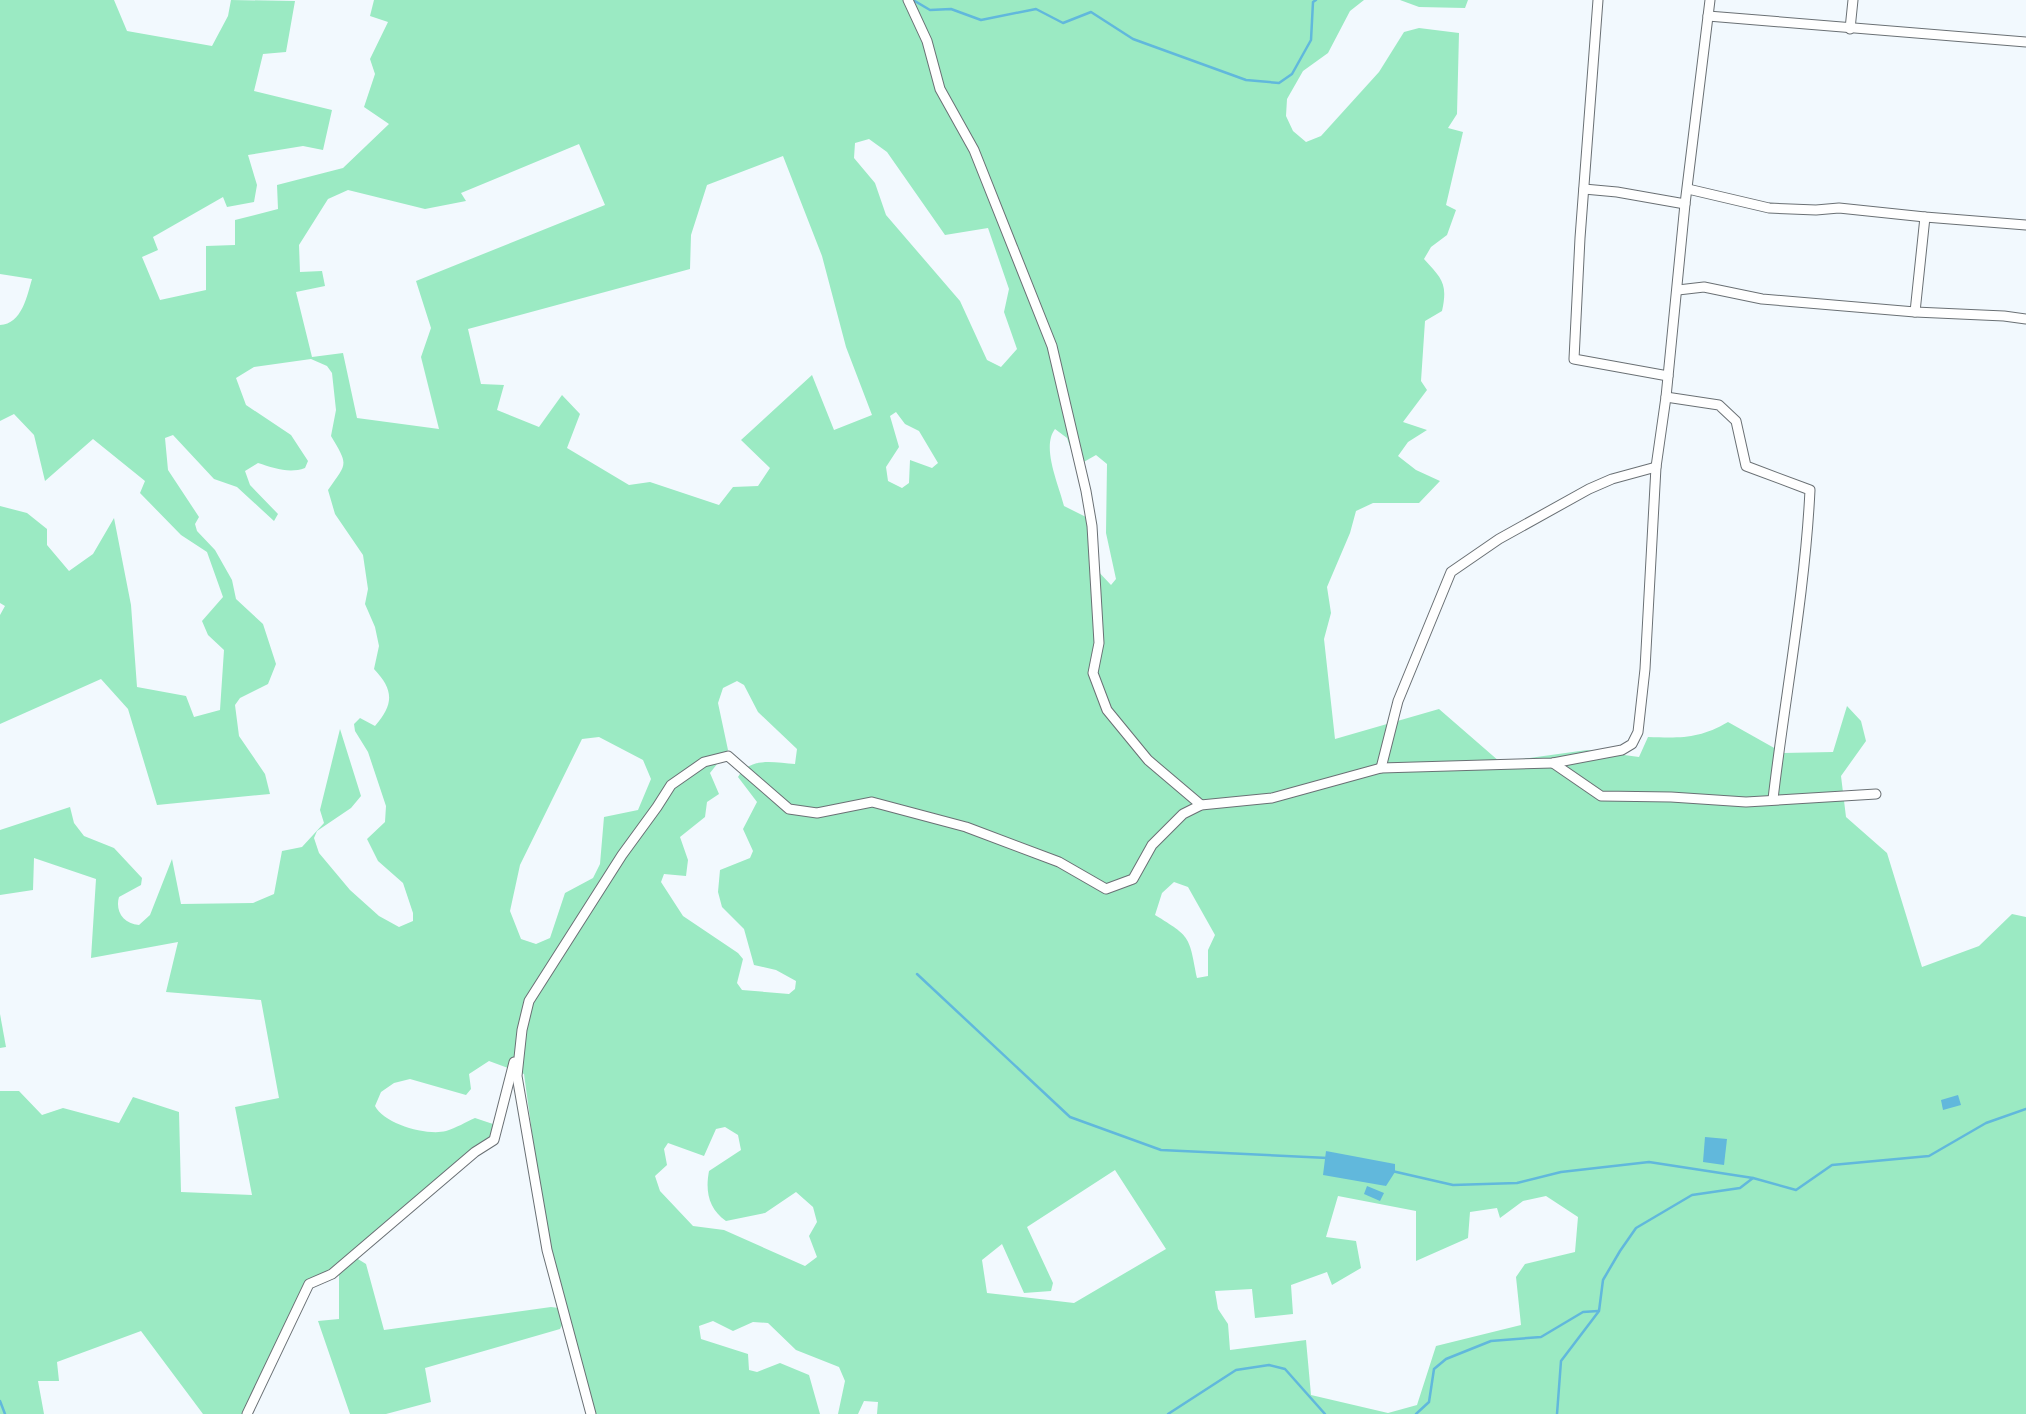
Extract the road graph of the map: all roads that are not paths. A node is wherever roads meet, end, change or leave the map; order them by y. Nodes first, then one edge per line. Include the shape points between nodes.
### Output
1 (1598, 0) edge
2 (1710, 0) edge
3 (1853, 0) edge
4 (908, 1) edge
5 (1708, 16) junction
6 (1850, 29) junction
7 (2026, 42) edge
8 (1584, 188) junction
9 (1688, 189) junction
10 (1685, 204) junction
11 (1925, 217) junction
12 (2026, 225) edge
13 (1678, 290) junction
14 (1915, 312) junction
15 (2026, 318) edge
16 (1668, 376) junction
17 (1666, 397) junction
18 (1656, 467) junction
19 (1553, 763) junction
20 (1381, 768) junction
21 (1876, 794) dead end
22 (1773, 799) junction
23 (1201, 805) junction
24 (522, 1030) junction
25 (247, 1414) edge
26 (590, 1414) edge

1 - 8 street
2 - 5 street
3 - 6 street
4 - 23 street via 926,41 940,89 974,150 1052,346 1092,526 1099,644 1092,674 1107,710 1148,760
5 - 6 street
5 - 9 street
6 - 7 street
8 - 10 street
8 - 16 street via 1574,358
9 - 10 street
9 - 11 street via 1769,208 1839,208
10 - 13 street
11 - 12 street
11 - 14 street
13 - 14 street via 1704,287 1762,299
13 - 16 street
14 - 15 street
16 - 17 street
17 - 18 street
17 - 22 street via 1719,405 1736,421 1746,466 1810,490 1808,533
18 - 19 street via 1646,669 1638,732 1632,744 1622,750
18 - 20 street via 1589,489 1499,539 1451,572 1398,701
19 - 20 street
19 - 22 street via 1601,796 1746,802
20 - 23 street via 1272,798
21 - 22 street
23 - 24 street via 1183,814 1152,845 1133,879 1106,889 1059,862 966,827 872,802 817,813 789,809 728,756 704,762 671,784 622,855 529,1001
24 - 25 street via 494,1140 475,1152 332,1274 309,1284
24 - 26 street via 517,1076 547,1250

